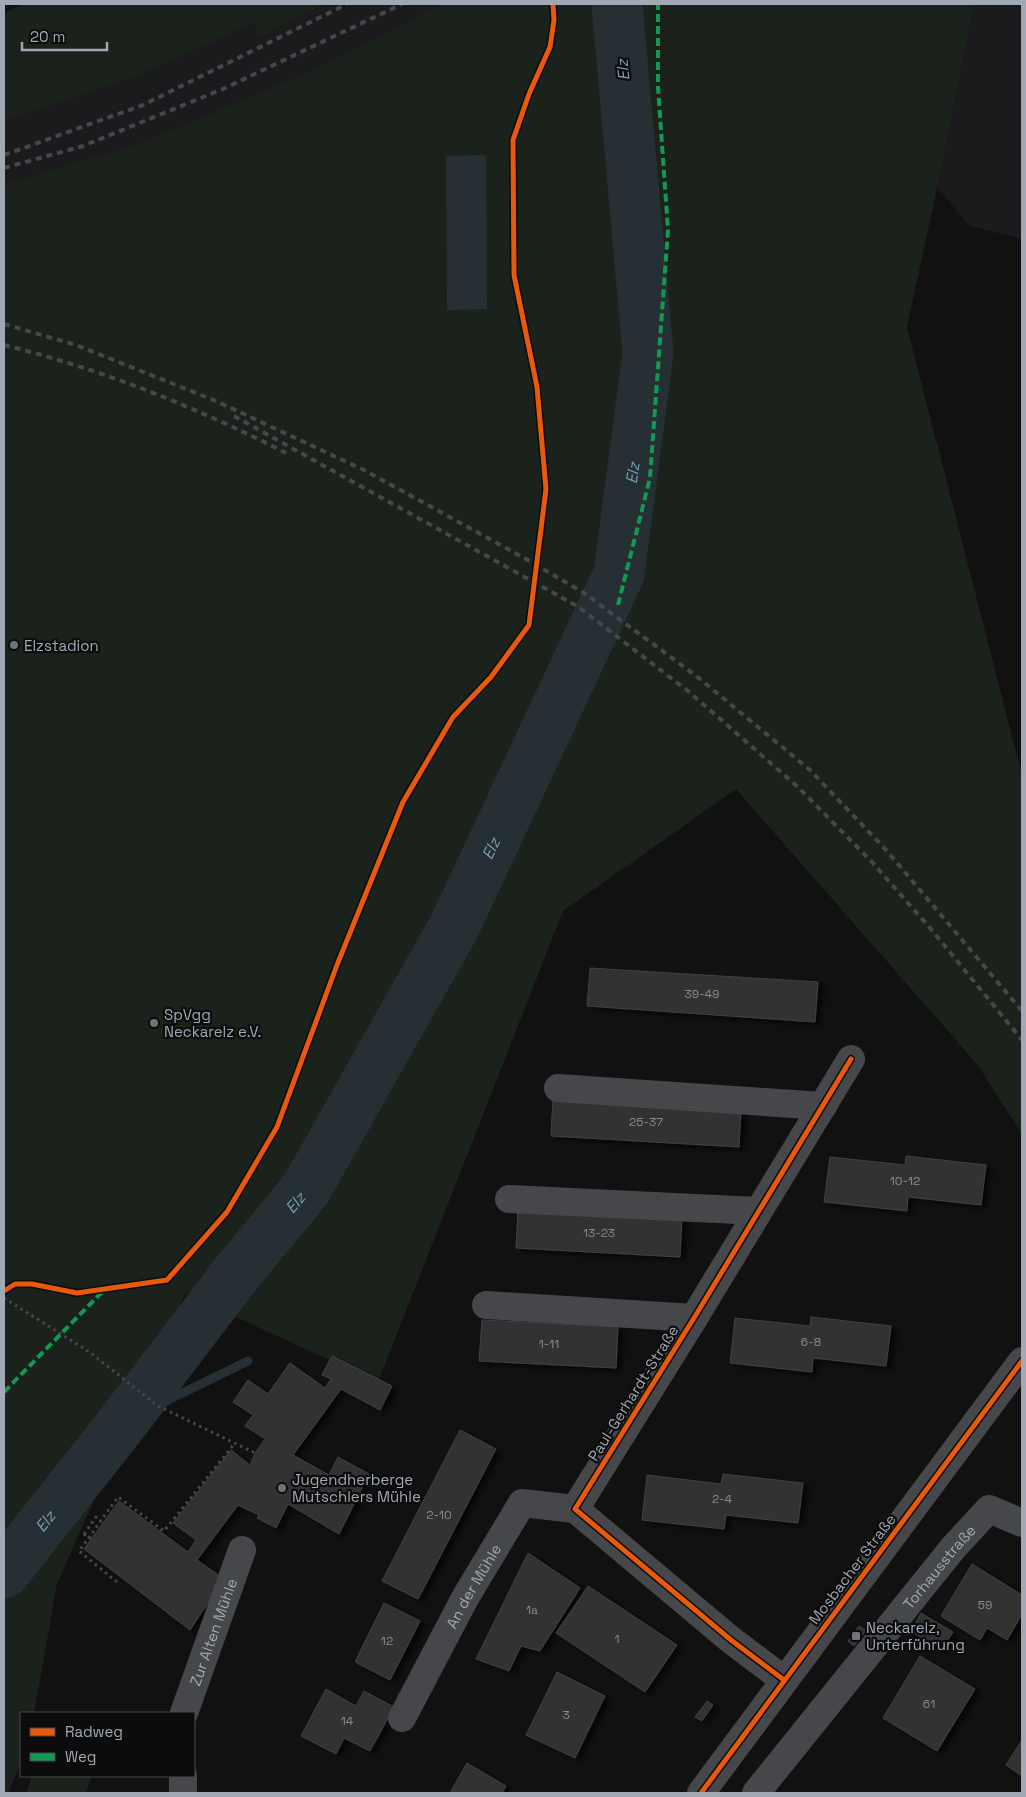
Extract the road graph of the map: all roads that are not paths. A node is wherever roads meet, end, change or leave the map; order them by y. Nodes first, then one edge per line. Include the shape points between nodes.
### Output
1 (851, 1059) dead end
2 (558, 1088) dead end
3 (823, 1106) junction
4 (509, 1199) dead end
5 (758, 1211) junction
6 (486, 1305) dead end
7 (694, 1318) junction
8 (1022, 1361) edge
9 (575, 1509) junction
10 (1022, 1523) edge
11 (242, 1550) dead end
12 (784, 1680) junction
13 (184, 1712) edge
14 (402, 1718) dead end
15 (183, 1777) edge
16 (183, 1793) edge
17 (701, 1793) edge
18 (756, 1793) edge

1 - 3 street, Paul-Gerhardt-Straße
2 - 3 street
3 - 5 street, Paul-Gerhardt-Straße
4 - 5 street
5 - 7 street, Paul-Gerhardt-Straße
6 - 7 street
7 - 9 street, Paul-Gerhardt-Straße
8 - 12 street, Mosbacher Straße
9 - 12 street via 731,1640
9 - 14 street, An der Mühle via 522,1503 465,1598
10 - 18 street, Torhausstraße via 989,1509 953,1548
11 - 13 street, Zur Alten Mühle
12 - 17 street, Mosbacher Straße
15 - 16 street

